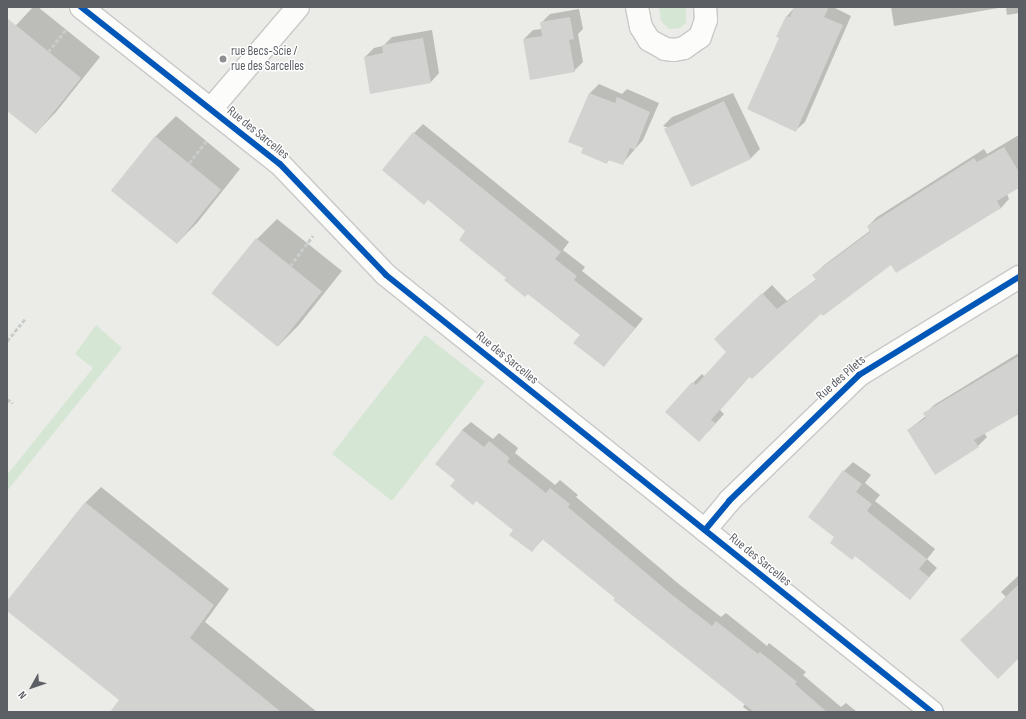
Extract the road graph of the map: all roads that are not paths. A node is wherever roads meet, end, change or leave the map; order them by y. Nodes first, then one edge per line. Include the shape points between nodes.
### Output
1 (298, 7) edge
2 (637, 7) edge
3 (705, 7) edge
4 (76, 15) edge
5 (211, 109) junction
6 (1019, 277) edge
7 (705, 530) junction
8 (932, 712) edge

1 - 5 street
2 - 3 street via 641,27 649,40 665,49 674,50 684,48 700,37 705,24
4 - 5 street, Rue des Sarcelles
5 - 7 street, Rue des Sarcelles via 280,164 386,276
6 - 7 street, Rue des Pilets via 859,375 730,501
7 - 8 street, Rue des Sarcelles

